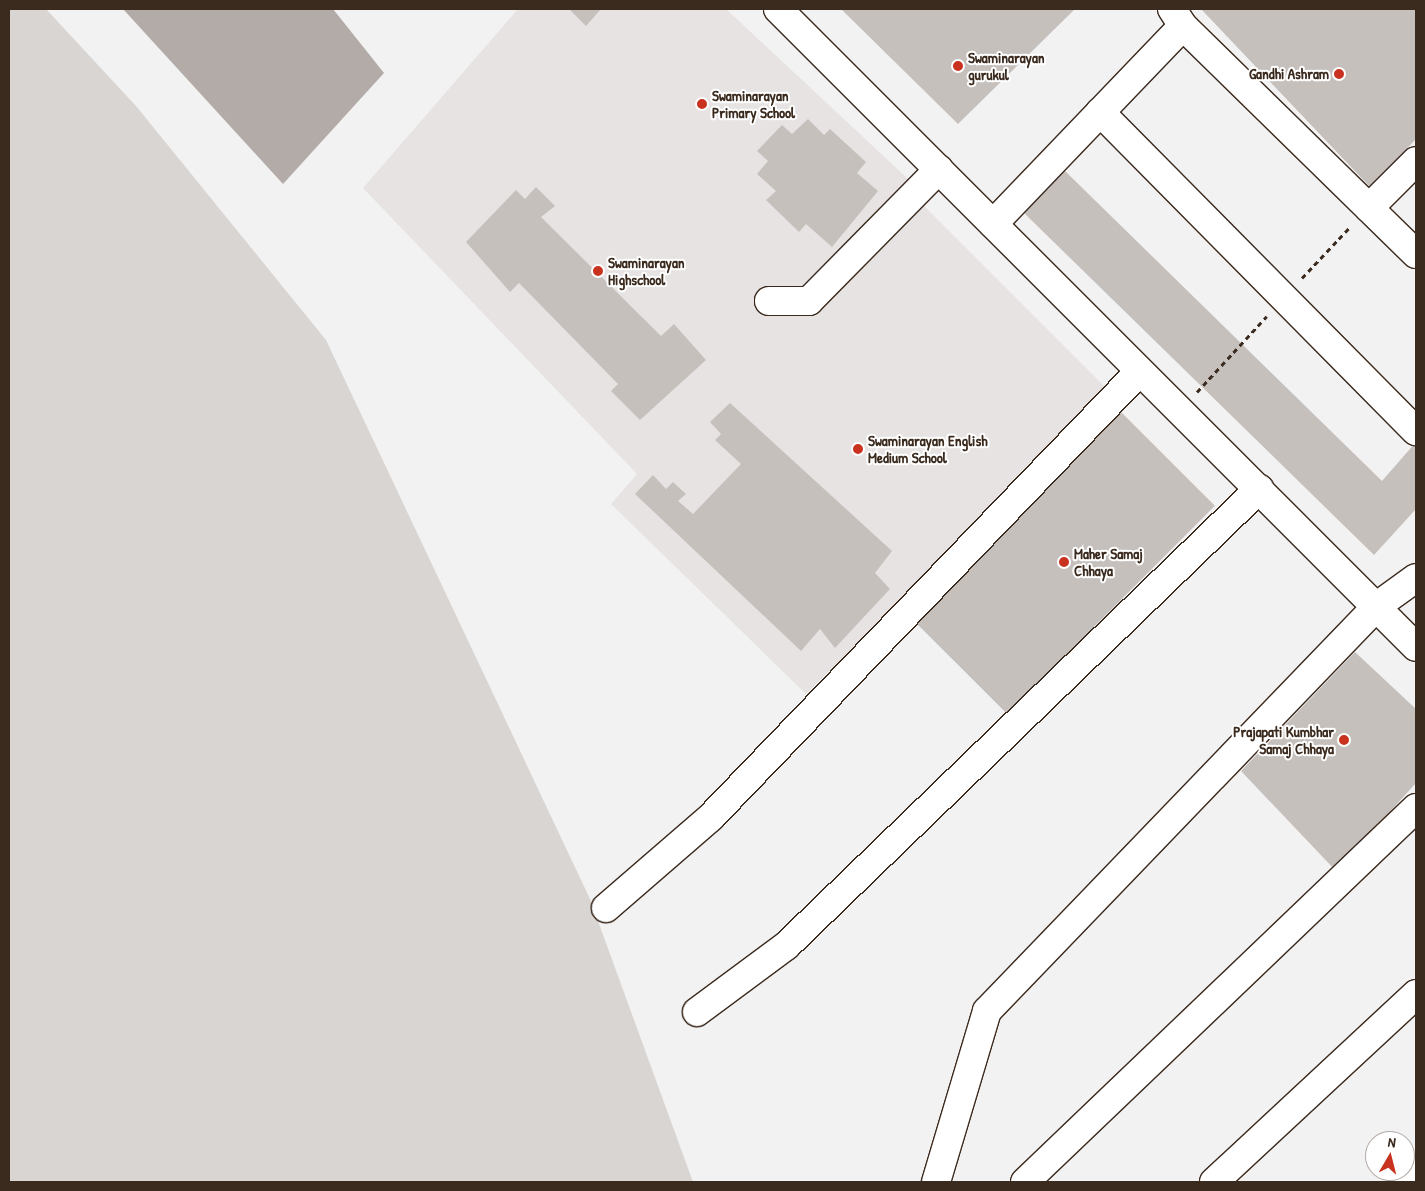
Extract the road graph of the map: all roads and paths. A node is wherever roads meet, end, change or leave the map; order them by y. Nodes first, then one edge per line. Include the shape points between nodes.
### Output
1 (778, 9) edge
2 (1178, 17) edge
3 (1100, 112) junction
4 (1416, 161) edge
5 (939, 169) junction
6 (1368, 208) junction
7 (993, 224) junction
8 (1416, 254) edge
9 (769, 301) dead end
10 (1140, 371) junction
11 (1416, 431) edge
12 (1259, 489) junction
13 (1416, 578) edge
14 (1377, 606) junction
15 (1416, 647) edge
16 (1416, 808) edge
17 (606, 908) dead end
18 (1416, 994) edge
19 (697, 1012) dead end
20 (1416, 1169) edge
21 (936, 1182) edge
22 (1025, 1182) edge
23 (1214, 1182) edge
24 (1402, 1182) edge

1 - 5 street
2 - 3 street
2 - 6 street
3 - 7 street
3 - 11 street
4 - 6 street
5 - 7 street
5 - 9 street via 809,301
6 - 8 street
7 - 10 street
10 - 12 street
10 - 17 street via 710,818
12 - 14 street
12 - 19 street via 786,946
13 - 14 street
14 - 15 street
14 - 21 street via 987,1011
16 - 22 street
18 - 23 street
20 - 24 street

